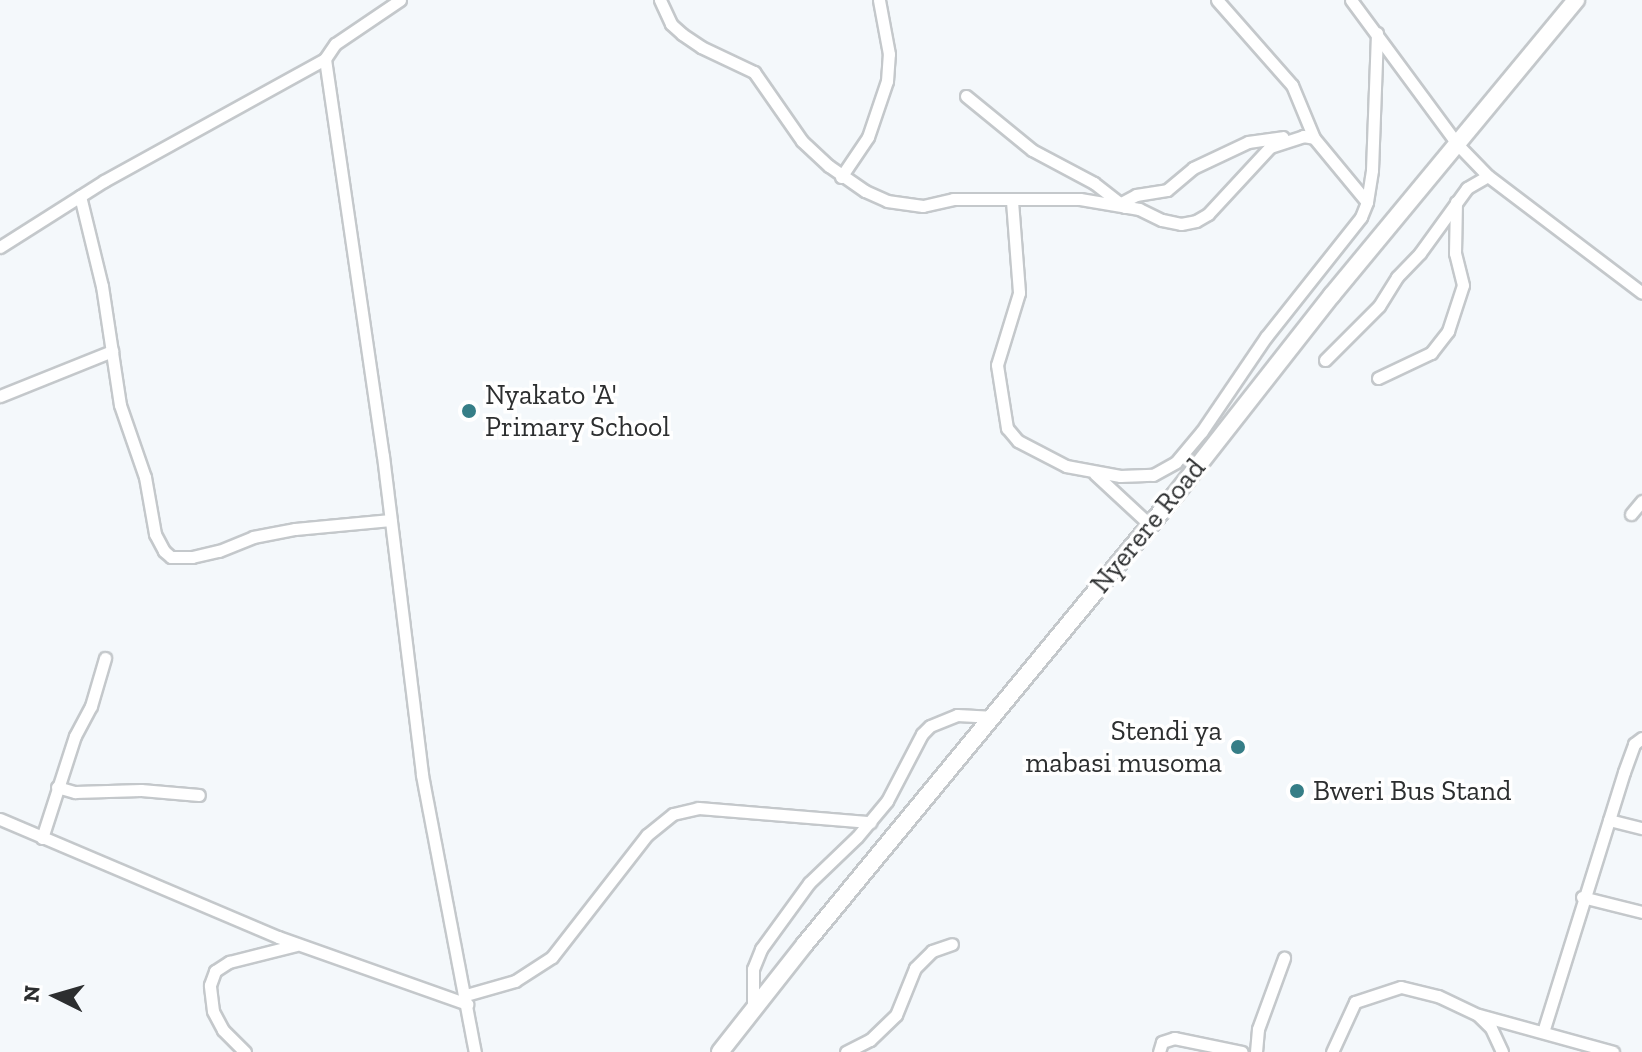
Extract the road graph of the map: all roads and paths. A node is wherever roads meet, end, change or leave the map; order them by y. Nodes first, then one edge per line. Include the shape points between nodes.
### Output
1 (400, 0) edge
2 (660, 0) edge
3 (879, 0) edge
4 (1217, 0) edge
5 (1351, 0) edge
6 (1576, 0) edge
7 (1377, 33) junction
8 (325, 59) junction
9 (966, 96) dead end
10 (1291, 138) junction
11 (1314, 138) junction
12 (1457, 144) junction
13 (1488, 176) junction
14 (841, 177) junction
15 (80, 196) junction
16 (1012, 201) junction
17 (1367, 202) junction
18 (1456, 202) junction
19 (1123, 205) junction
20 (0, 247) edge
21 (1642, 293) edge
22 (112, 351) junction
23 (1325, 360) dead end
24 (1378, 378) dead end
25 (0, 396) edge
26 (1093, 473) junction
27 (1642, 501) edge
28 (1631, 514) dead end
29 (391, 520) junction
30 (1150, 525) junction
31 (105, 658) dead end
32 (990, 717) junction
33 (1642, 738) edge
34 (57, 787) junction
35 (199, 795) dead end
36 (0, 819) edge
37 (1609, 820) junction
38 (870, 822) junction
39 (1642, 828) edge
40 (42, 838) junction
41 (1582, 897) junction
42 (1642, 912) edge
43 (296, 944) junction
44 (952, 944) dead end
45 (1284, 958) dead end
46 (466, 1000) junction
47 (753, 1009) junction
48 (1478, 1015) junction
49 (1543, 1032) junction
50 (245, 1052) edge
51 (475, 1052) edge
52 (720, 1052) edge
53 (846, 1052) edge
54 (1159, 1052) edge
55 (1242, 1052) edge
56 (1256, 1052) edge
57 (1332, 1052) edge
58 (1502, 1052) edge
59 (1613, 1052) edge

1 - 8 street via 335,44
2 - 14 street via 682,34 754,72 802,141
3 - 14 street via 889,54 887,81 868,137
4 - 11 street via 1292,85
5 - 7 street
6 - 12 main road, Nyerere Road
7 - 12 street
7 - 17 street
8 - 15 street
8 - 29 street
9 - 19 street via 1032,150
10 - 11 street
10 - 19 street via 1248,142 1193,168 1167,190 1136,195
10 - 19 street via 1270,147 1196,221 1172,222
11 - 17 street
12 - 13 street
12 - 30 main road, Nyerere Road
13 - 18 street
13 - 21 street
14 - 16 street via 904,205 953,199
15 - 20 street
15 - 22 street
16 - 19 street via 1080,199
16 - 26 street via 1019,293 997,365 1004,418 1018,441 1039,454
17 - 26 street via 1361,217 1176,462 1153,475
18 - 23 street via 1379,306
18 - 24 street via 1455,253 1463,285 1448,331 1431,353
22 - 25 street
22 - 29 street via 120,405 145,477 155,534 171,557 210,554 253,537 307,527
26 - 30 street
27 - 28 street
29 - 46 street via 422,775
30 - 32 main road, Nyerere Road
31 - 34 street
32 - 38 street via 967,713 930,726
32 - 47 main road, Nyerere Road
33 - 37 street via 1634,744
34 - 35 street
34 - 40 street
36 - 40 street
37 - 39 street
37 - 41 street
38 - 46 street via 698,808 673,814 647,835 552,957 515,981
38 - 47 street via 809,883 761,949 753,969
40 - 43 street
41 - 42 street
41 - 49 street
43 - 46 street
43 - 50 street via 229,962 215,971 210,985 213,1011
44 - 53 street via 932,951 915,968 896,1015 870,1040
45 - 56 street via 1258,1029
46 - 51 street
47 - 52 main road, Nyerere Road
48 - 49 street
48 - 57 street via 1419,990 1401,987 1371,994 1355,1002
48 - 58 street
49 - 59 street
54 - 55 street via 1162,1042 1174,1038

